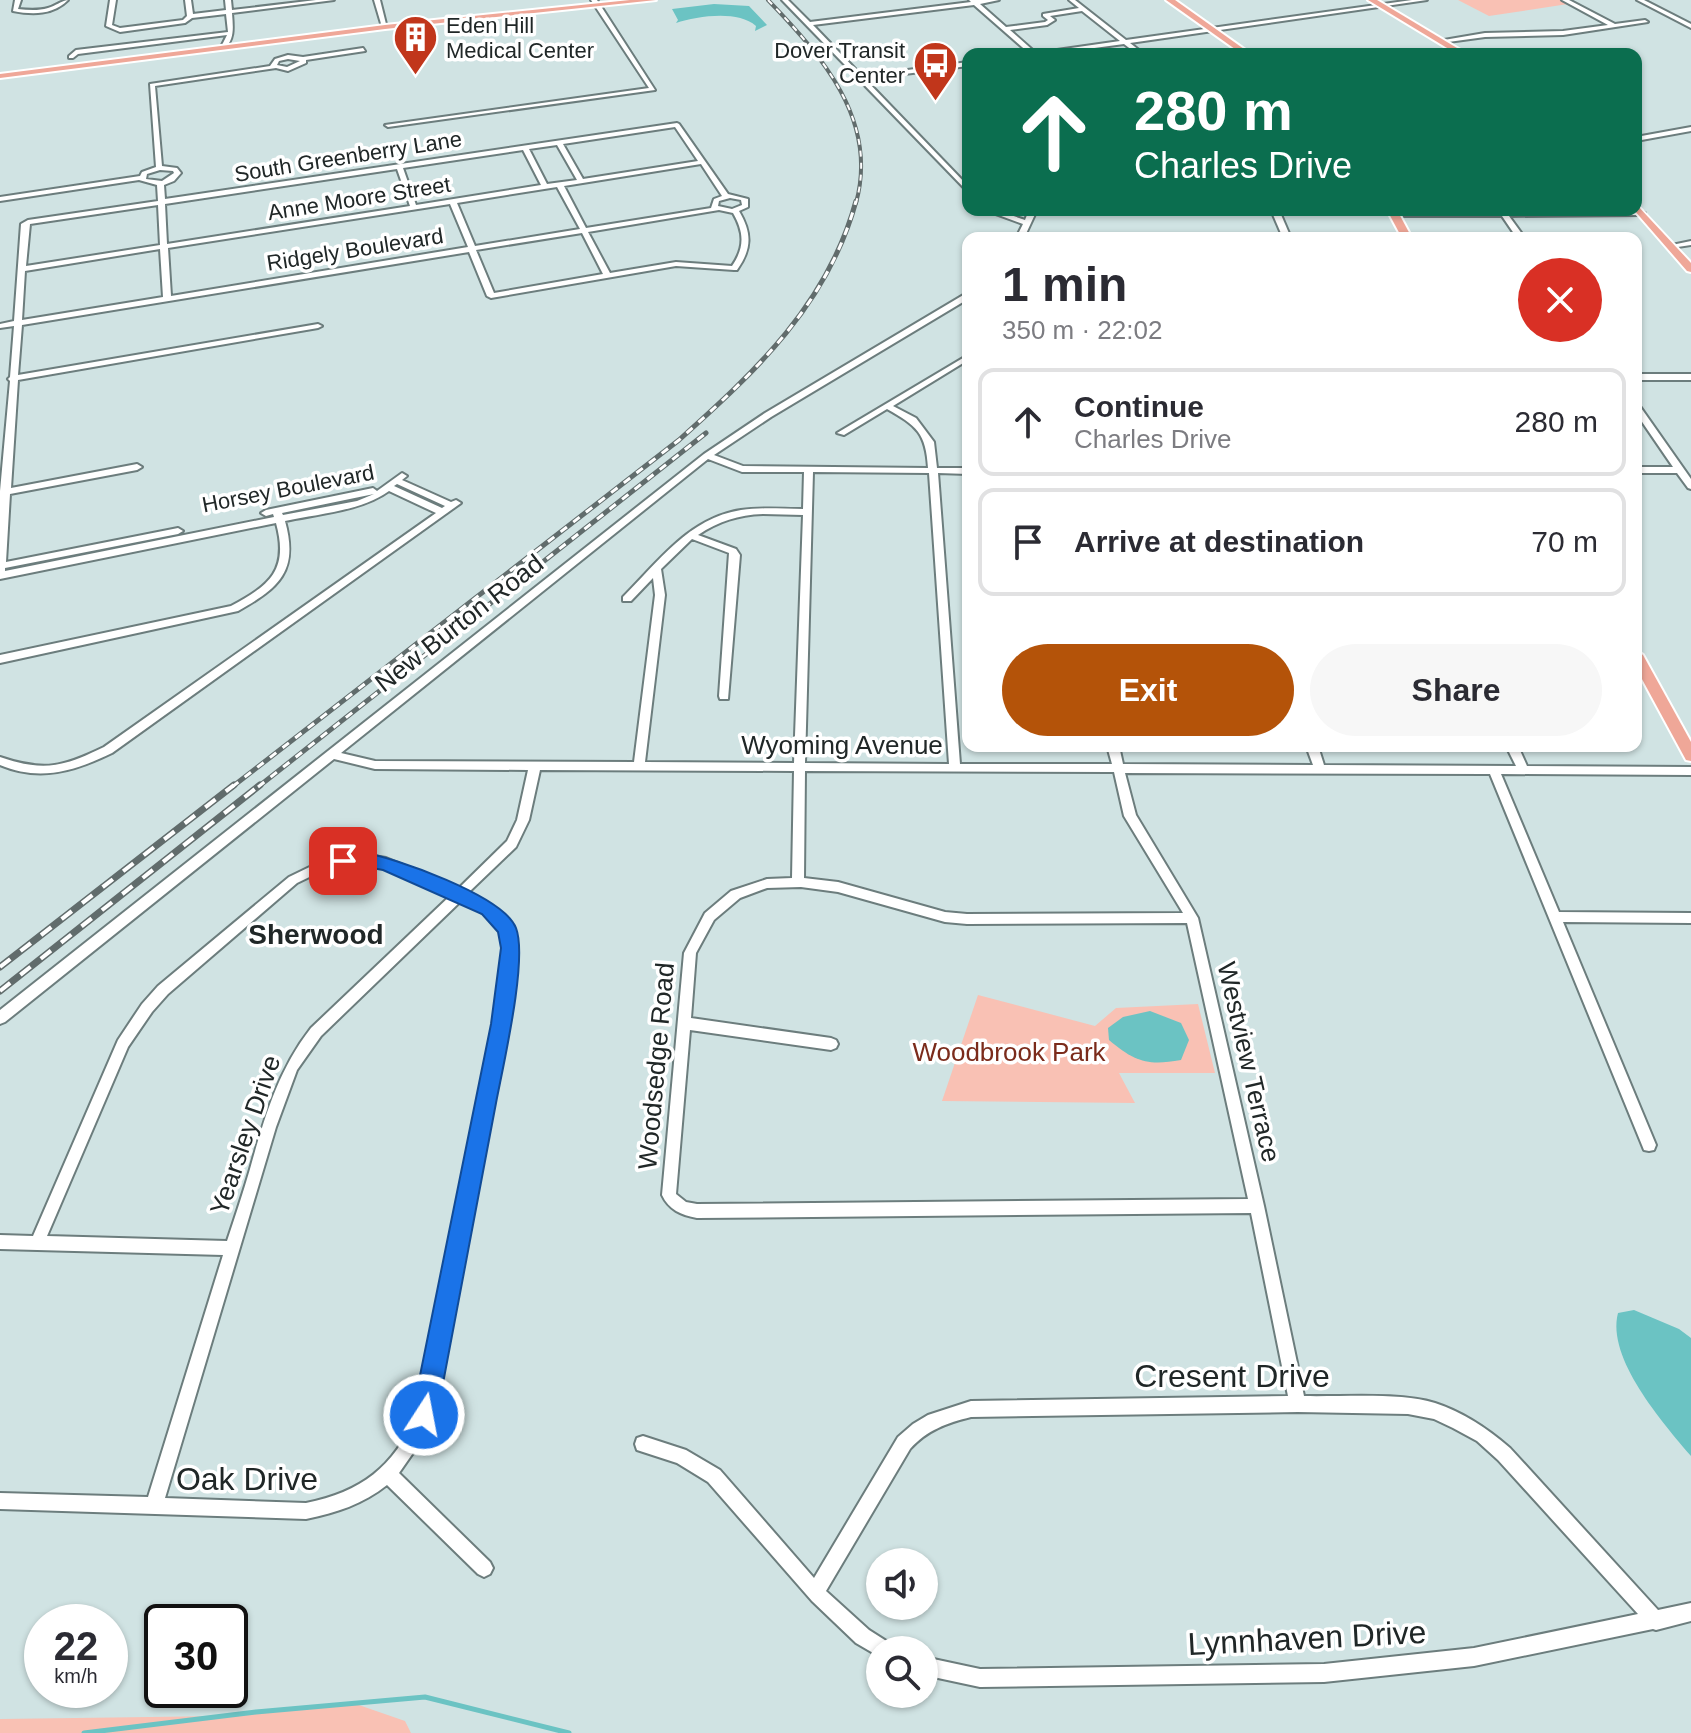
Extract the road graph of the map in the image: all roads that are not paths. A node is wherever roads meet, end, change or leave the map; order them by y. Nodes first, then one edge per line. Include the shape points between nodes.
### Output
1 (18, 0) edge
2 (65, 0) edge
3 (113, 0) edge
4 (188, 0) edge
5 (228, 0) edge
6 (331, 0) edge
7 (377, 0) edge
8 (652, 0) edge
9 (785, 0) edge
10 (996, 0) edge
11 (1072, 0) edge
12 (1170, 0) edge
13 (1372, 0) edge
14 (1424, 0) edge
15 (1565, 0) edge
16 (1640, 0) edge
17 (973, 1) edge
18 (596, 3) edge
19 (264, 4) edge
20 (1382, 6) junction
21 (1084, 9) junction
22 (230, 11) junction
23 (190, 16) junction
24 (1645, 22) dead end
25 (809, 24) junction
26 (1614, 26) junction
27 (1691, 26) edge
28 (385, 27) junction
29 (138, 28) junction
30 (1004, 29) junction
31 (1211, 30) junction
32 (231, 33) junction
33 (281, 40) junction
34 (1441, 41) junction
35 (1126, 42) junction
36 (137, 45) junction
37 (224, 47) junction
38 (1028, 48) edge
39 (1081, 48) edge
40 (1134, 48) edge
41 (1238, 48) edge
42 (1453, 48) edge
43 (363, 50) dead end
44 (71, 57) dead end
45 (138, 57) junction
46 (288, 57) junction
47 (303, 59) junction
48 (962, 65) edge
49 (274, 67) junction
50 (0, 73) edge
51 (862, 78) junction
52 (388, 125) dead end
53 (1691, 129) edge
54 (1642, 138) edge
55 (559, 142) junction
56 (525, 147) junction
57 (702, 162) junction
58 (399, 166) junction
59 (159, 168) junction
60 (141, 178) junction
61 (581, 181) junction
62 (160, 183) junction
63 (962, 184) edge
64 (560, 185) junction
65 (545, 187) junction
66 (726, 196) junction
67 (0, 199) edge
68 (161, 202) junction
69 (453, 202) junction
70 (714, 206) junction
71 (414, 208) junction
72 (735, 211) junction
73 (1642, 213) edge
74 (1007, 216) edge
75 (1030, 216) edge
76 (1027, 223) junction
77 (582, 228) junction
78 (1023, 232) edge
79 (1691, 243) edge
80 (164, 246) junction
81 (471, 246) junction
82 (1671, 246) junction
83 (361, 264) junction
84 (22, 269) junction
85 (1691, 269) edge
86 (608, 276) junction
87 (167, 296) junction
88 (962, 300) edge
89 (18, 320) junction
90 (0, 323) edge
91 (318, 326) dead end
92 (962, 361) edge
93 (1642, 377) edge
94 (1691, 377) edge
95 (12, 379) junction
96 (887, 406) junction
97 (1642, 416) edge
98 (841, 433) dead end
99 (707, 456) junction
100 (137, 467) dead end
101 (1642, 470) edge
102 (1680, 470) junction
103 (809, 471) junction
104 (962, 471) edge
105 (934, 472) junction
106 (1691, 486) edge
107 (4, 492) junction
108 (277, 512) junction
109 (807, 512) junction
110 (692, 536) junction
111 (0, 566) edge
112 (657, 570) junction
113 (0, 576) edge
114 (627, 599) dead end
115 (0, 659) edge
116 (1642, 666) edge
117 (724, 696) dead end
118 (1114, 752) edge
119 (1314, 752) edge
120 (1515, 752) edge
121 (330, 754) junction
122 (1691, 756) edge
123 (0, 761) edge
124 (535, 765) junction
125 (639, 766) junction
126 (799, 767) junction
127 (955, 767) junction
128 (1117, 768) junction
129 (1320, 769) junction
130 (1493, 769) junction
131 (1523, 770) junction
132 (1691, 771) edge
133 (798, 879) junction
134 (462, 894) junction
135 (1555, 917) junction
136 (1192, 918) junction
137 (1691, 918) edge
138 (0, 1018) edge
139 (683, 1023) junction
140 (831, 1044) dead end
141 (1649, 1145) dead end
142 (1257, 1206) junction
143 (0, 1242) edge
144 (37, 1243) junction
145 (232, 1248) junction
146 (1298, 1404) junction
147 (643, 1444) dead end
148 (388, 1474) junction
149 (0, 1501) edge
150 (154, 1506) junction
151 (484, 1568) dead end
152 (816, 1591) junction
153 (1691, 1612) edge
154 (1656, 1621) junction
155 (866, 1637) edge
156 (938, 1669) edge

1 - 2 street via 15,10 34,12 56,8
3 - 29 street via 110,28
4 - 23 street
5 - 22 street
6 - 19 street
7 - 28 street
8 - 18 main road
9 - 25 street
10 - 17 street
11 - 21 street
12 - 31 main road
13 - 20 main road
14 - 20 street
15 - 26 street
16 - 27 street
17 - 25 street
17 - 30 street
18 - 28 main road
18 - 52 street via 653,89
19 - 22 street
20 - 31 street
20 - 34 main road
21 - 30 street via 1045,15 1052,20 1047,23
21 - 35 street
22 - 23 street
22 - 32 street
23 - 29 street
24 - 26 street
25 - 51 street
26 - 34 street
28 - 33 main road
29 - 36 street
30 - 38 street
31 - 35 street
31 - 41 main road
32 - 36 street
32 - 37 street
33 - 37 main road
33 - 46 street
34 - 42 main road
35 - 39 street
35 - 40 street
36 - 44 street via 76,52
36 - 45 street
37 - 45 main road
43 - 47 street
45 - 50 main road
45 - 50 main road
46 - 47 street
46 - 49 street via 275,61
47 - 49 street via 292,72
48 - 51 street
49 - 59 street via 152,85
51 - 63 street
53 - 54 street
55 - 56 street, South Greenberry Lane
55 - 57 street, South Greenberry Lane via 677,125
55 - 61 street
56 - 58 street, South Greenberry Lane
56 - 65 street
57 - 61 street, Anne Moore Street
57 - 66 street
58 - 68 street, South Greenberry Lane
58 - 71 street
59 - 60 street
59 - 62 street via 178,173
60 - 62 street
60 - 67 street
61 - 64 street, Anne Moore Street
62 - 68 street
64 - 65 street, Anne Moore Street
64 - 77 street
65 - 69 street, Anne Moore Street
66 - 70 street
66 - 72 street via 747,201
68 - 80 street
68 - 84 street, South Greenberry Lane via 25,224
69 - 71 street, Anne Moore Street
69 - 81 street
70 - 72 street
70 - 77 street, Ridgely Boulevard
71 - 80 street, Anne Moore Street
72 - 86 street via 748,238 734,268 676,264
73 - 82 main road
74 - 76 street
75 - 76 street
76 - 78 street
77 - 81 street, Ridgely Boulevard
77 - 86 street
79 - 82 street
80 - 84 street, Anne Moore Street
80 - 87 street
81 - 83 street, Ridgely Boulevard
81 - 86 street via 491,296
82 - 85 main road
83 - 87 street, Ridgely Boulevard
83 - 87 street, Ridgely Boulevard
84 - 89 street
87 - 89 street, Ridgely Boulevard
88 - 99 street, New Burton Road
89 - 90 street, Ridgely Boulevard
89 - 95 street
91 - 95 street
92 - 96 street
93 - 94 street
95 - 107 street
96 - 98 street
96 - 105 street via 927,435
97 - 102 street
99 - 103 street via 742,469
99 - 121 street, New Burton Road
100 - 107 street
101 - 102 street
102 - 106 street
103 - 105 street
103 - 109 street
104 - 105 street
105 - 127 street
107 - 111 street
108 - 111 street, Horsey Boulevard
108 - 113 street, Horsey Boulevard
108 - 115 street via 285,556 281,575 264,593 234,609
108 - 123 street, Horsey Boulevard via 359,503 396,481 450,507 108,750 62,769 34,773
109 - 110 street via 736,514
109 - 126 street
110 - 112 street
110 - 117 street via 735,555
111 - 113 street
112 - 114 street
112 - 125 street via 660,595
116 - 122 main road
118 - 128 street, Westview Terrace
119 - 129 street
120 - 131 street
121 - 124 street, Wyoming Avenue via 375,765
121 - 138 street, New Burton Road
124 - 125 street, Wyoming Avenue
124 - 134 street, Yearsley Drive via 519,832
125 - 126 street, Wyoming Avenue
126 - 127 street, Wyoming Avenue
126 - 133 street
127 - 128 street, Wyoming Avenue
128 - 129 street, Wyoming Avenue
128 - 136 street, Westview Terrace via 1135,827
129 - 130 street, Wyoming Avenue
130 - 131 street, Wyoming Avenue
130 - 135 street
131 - 132 street, Wyoming Avenue
133 - 136 street, Woodsedge Road via 945,917
133 - 139 street, Woodsedge Road via 746,890 708,917 690,953
134 - 144 street, Oak Drive via 374,860 326,864 293,880 163,990 135,1024
134 - 145 street, Yearsley Drive via 304,1044 279,1101
134 - 148 street, Oak Drive via 501,919 511,948 510,969 424,1415 407,1453
135 - 137 street
135 - 141 street
136 - 142 street, Westview Terrace
139 - 140 street
139 - 142 street, Woodsedge Road via 669,1195 684,1209
142 - 146 street, Westview Terrace
143 - 144 street
144 - 145 street
145 - 150 street, Yearsley Drive
146 - 152 street, Cresent Drive via 971,1409 946,1415 917,1428 904,1443
146 - 154 street, Cresent Drive via 1408,1406 1435,1411 1483,1435
147 - 152 street via 697,1462 714,1476
148 - 150 street, Oak Drive via 358,1497 306,1511
148 - 151 street
149 - 150 street, Oak Drive
152 - 155 street
153 - 154 street, Lynnhaven Drive
154 - 156 street, Lynnhaven Drive via 1474,1657 1324,1673 980,1678

